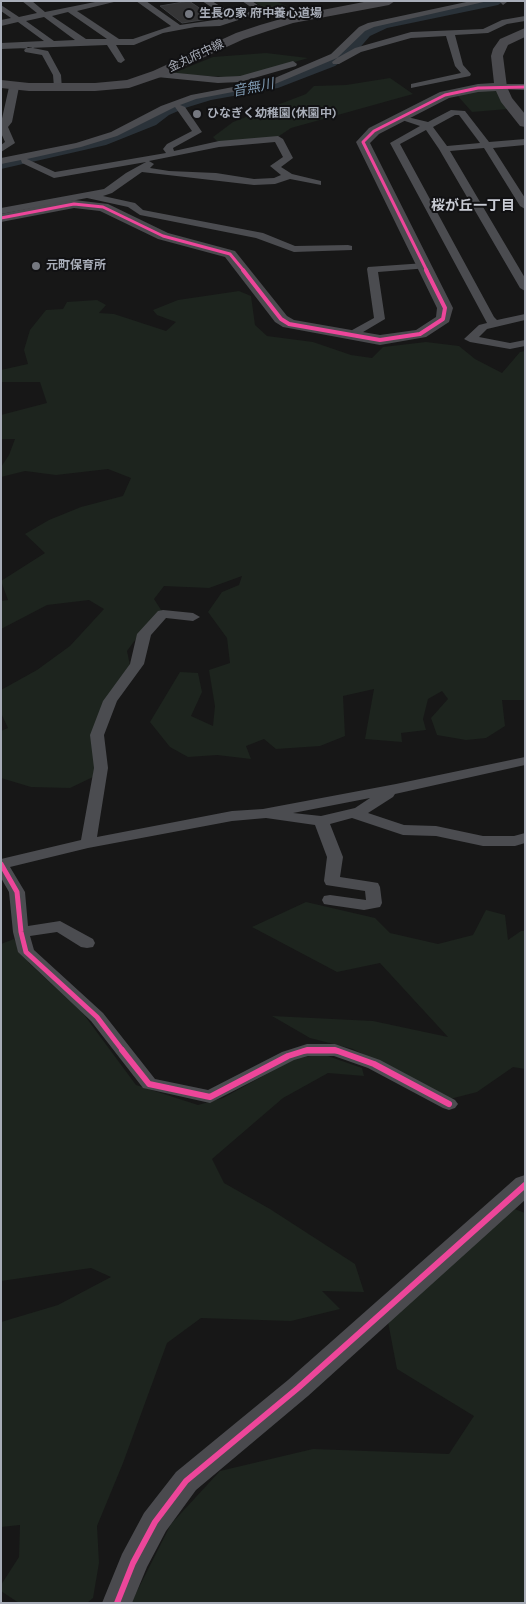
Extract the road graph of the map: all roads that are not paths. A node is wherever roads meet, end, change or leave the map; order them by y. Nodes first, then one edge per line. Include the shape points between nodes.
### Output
1 (26, 1) edge
2 (57, 1) edge
3 (114, 1) edge
4 (140, 1) edge
5 (206, 1) edge
6 (246, 1) edge
7 (366, 1) edge
8 (389, 1) edge
9 (484, 1) edge
10 (91, 2) edge
11 (1, 7) edge
12 (68, 8) junction
13 (43, 13) junction
14 (325, 13) junction
15 (18, 18) junction
16 (235, 18) junction
17 (525, 18) edge
18 (1, 19) edge
19 (1, 23) edge
20 (178, 27) junction
21 (525, 32) edge
22 (449, 33) junction
23 (7, 37) dead end
24 (84, 42) junction
25 (113, 42) junction
26 (53, 44) junction
27 (19, 46) junction
28 (1, 48) edge
29 (356, 50) junction
30 (342, 51) junction
31 (121, 60) dead end
32 (334, 63) dead end
33 (157, 74) junction
34 (8, 85) edge
35 (414, 86) dead end
36 (59, 87) junction
37 (501, 87) junction
38 (525, 87) edge
39 (205, 100) dead end
40 (179, 108) junction
41 (5, 115) edge
42 (402, 117) junction
43 (525, 123) edge
44 (428, 125) junction
45 (3, 129) edge
46 (525, 142) edge
47 (487, 146) junction
48 (1, 149) edge
49 (444, 149) junction
50 (171, 154) junction
51 (157, 157) junction
52 (1, 160) edge
53 (25, 161) junction
54 (1, 166) edge
55 (141, 169) junction
56 (289, 176) junction
57 (318, 183) dead end
58 (92, 196) junction
59 (525, 206) edge
60 (1, 212) edge
61 (30, 213) junction
62 (1, 218) edge
63 (348, 248) dead end
64 (425, 266) junction
65 (525, 288) edge
66 (525, 317) edge
67 (494, 323) junction
68 (349, 336) junction
69 (525, 343) edge
70 (193, 617) dead end
71 (524, 763) edge
72 (396, 789) junction
73 (263, 814) junction
74 (354, 814) junction
75 (321, 821) junction
76 (88, 843) junction
77 (522, 843) edge
78 (1, 864) edge
79 (330, 900) dead end
80 (21, 932) junction
81 (87, 942) dead end
82 (449, 1104) dead end
83 (525, 1185) edge
84 (116, 1603) edge

1 - 13 street
2 - 12 street
3 - 12 street
4 - 20 street
5 - 16 street
6 - 16 street via 262,10
7 - 14 street
8 - 14 street, 金丸府中線
9 - 30 street via 371,25 362,29
10 - 12 street
11 - 15 street
12 - 13 street
12 - 25 street
13 - 15 street
13 - 24 street
14 - 33 street, 金丸府中線 via 240,36
15 - 18 street
15 - 19 street
15 - 26 street
16 - 20 street via 220,23
17 - 22 street via 485,31
20 - 25 street via 148,34 134,42
21 - 37 street via 504,42 499,49
22 - 29 street via 411,35
22 - 35 street via 455,55 467,74
23 - 27 street
24 - 25 street
24 - 26 street
25 - 31 street
26 - 27 street
27 - 28 street
28 - 36 street via 45,53 57,75
29 - 30 street
29 - 32 street
30 - 33 street via 240,79
30 - 52 street via 272,82 194,97 101,138
33 - 36 street, 金丸府中線 via 129,84
34 - 36 street, 金丸府中線
34 - 41 street
37 - 38 street
37 - 42 street via 445,95
37 - 43 street via 506,100
39 - 40 street
40 - 50 street via 197,132 170,146
40 - 53 street via 152,125 107,143
41 - 45 street
42 - 44 street
42 - 64 street via 363,142
44 - 47 street via 454,112 462,113
44 - 49 street
44 - 67 street via 395,143
45 - 48 street via 10,143
46 - 47 street
47 - 49 street
47 - 59 street
49 - 65 street
50 - 51 street
50 - 56 street via 219,144 278,139 288,158 275,166
51 - 53 street via 54,175
51 - 55 street via 159,159
53 - 54 street
55 - 56 street via 254,182 276,181
55 - 58 street via 108,191
56 - 57 street
58 - 60 street via 77,196
58 - 63 street via 131,205 140,212 259,235 294,249
60 - 61 street
61 - 62 street
61 - 68 street via 74,204 103,207 163,236 218,249 238,262 281,319 289,324
64 - 68 street via 372,269 380,319
64 - 68 street via 445,308 443,319 420,334 398,338 380,340
66 - 67 street
67 - 69 street via 483,327 470,339 510,346
70 - 76 street via 163,614 144,634 137,664 110,702 96,735 100,768
71 - 72 street
72 - 73 street
72 - 74 street
73 - 75 street
73 - 76 street via 232,816
74 - 75 street
74 - 77 street via 403,830
75 - 79 street via 335,857 332,881 372,887 374,903 364,905
76 - 78 street
78 - 80 street via 16,892
80 - 81 street via 60,926
80 - 82 street via 26,952 97,1017 149,1084 210,1097 288,1056 307,1050 335,1050 374,1064
83 - 84 street via 298,1388 186,1481 155,1522 132,1563

